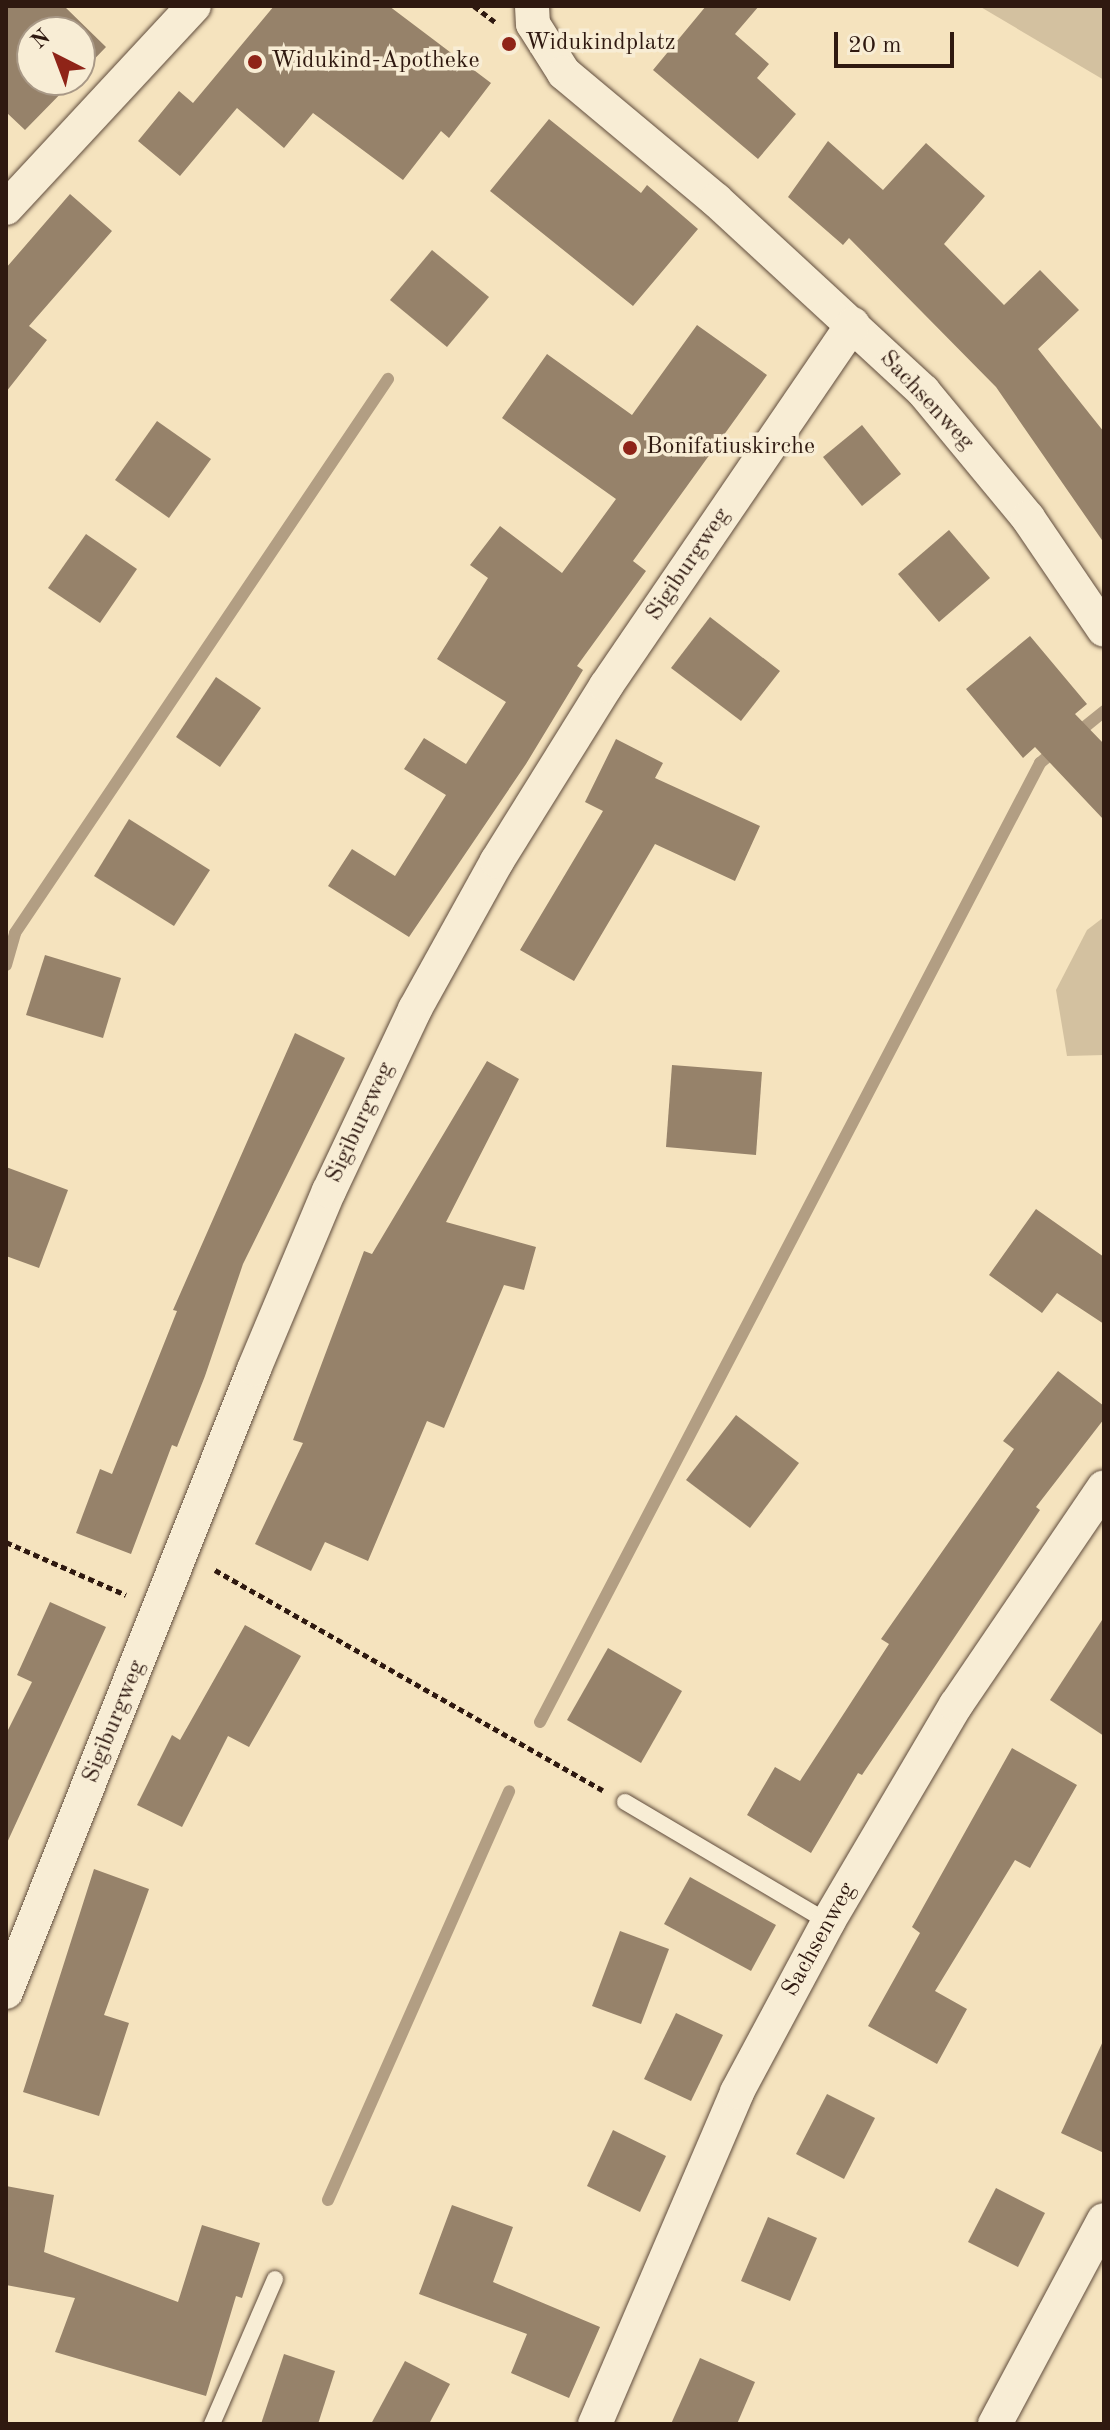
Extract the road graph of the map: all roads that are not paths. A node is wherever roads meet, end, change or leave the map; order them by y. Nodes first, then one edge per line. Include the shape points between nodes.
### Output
1 (194, 6) edge
2 (532, 6) edge
3 (6, 208) edge
4 (853, 324) junction
5 (1104, 630) edge
6 (1104, 1487) edge
7 (625, 1802) road end
8 (828, 1922) junction
9 (6, 1992) edge
10 (1104, 2220) edge
11 (275, 2279) dead end
12 (212, 2424) edge
13 (595, 2424) edge
14 (995, 2424) edge

1 - 3 street
2 - 4 street, Sachsenweg via 533,24 564,73
4 - 5 street, Sachsenweg via 923,391 1019,506
4 - 9 street, Sigiburgweg via 606,686 497,861 415,1009 329,1191
6 - 8 street, Sachsenweg via 956,1705
7 - 8 lane
8 - 13 street, Sachsenweg via 737,2092
10 - 14 street
11 - 12 lane

